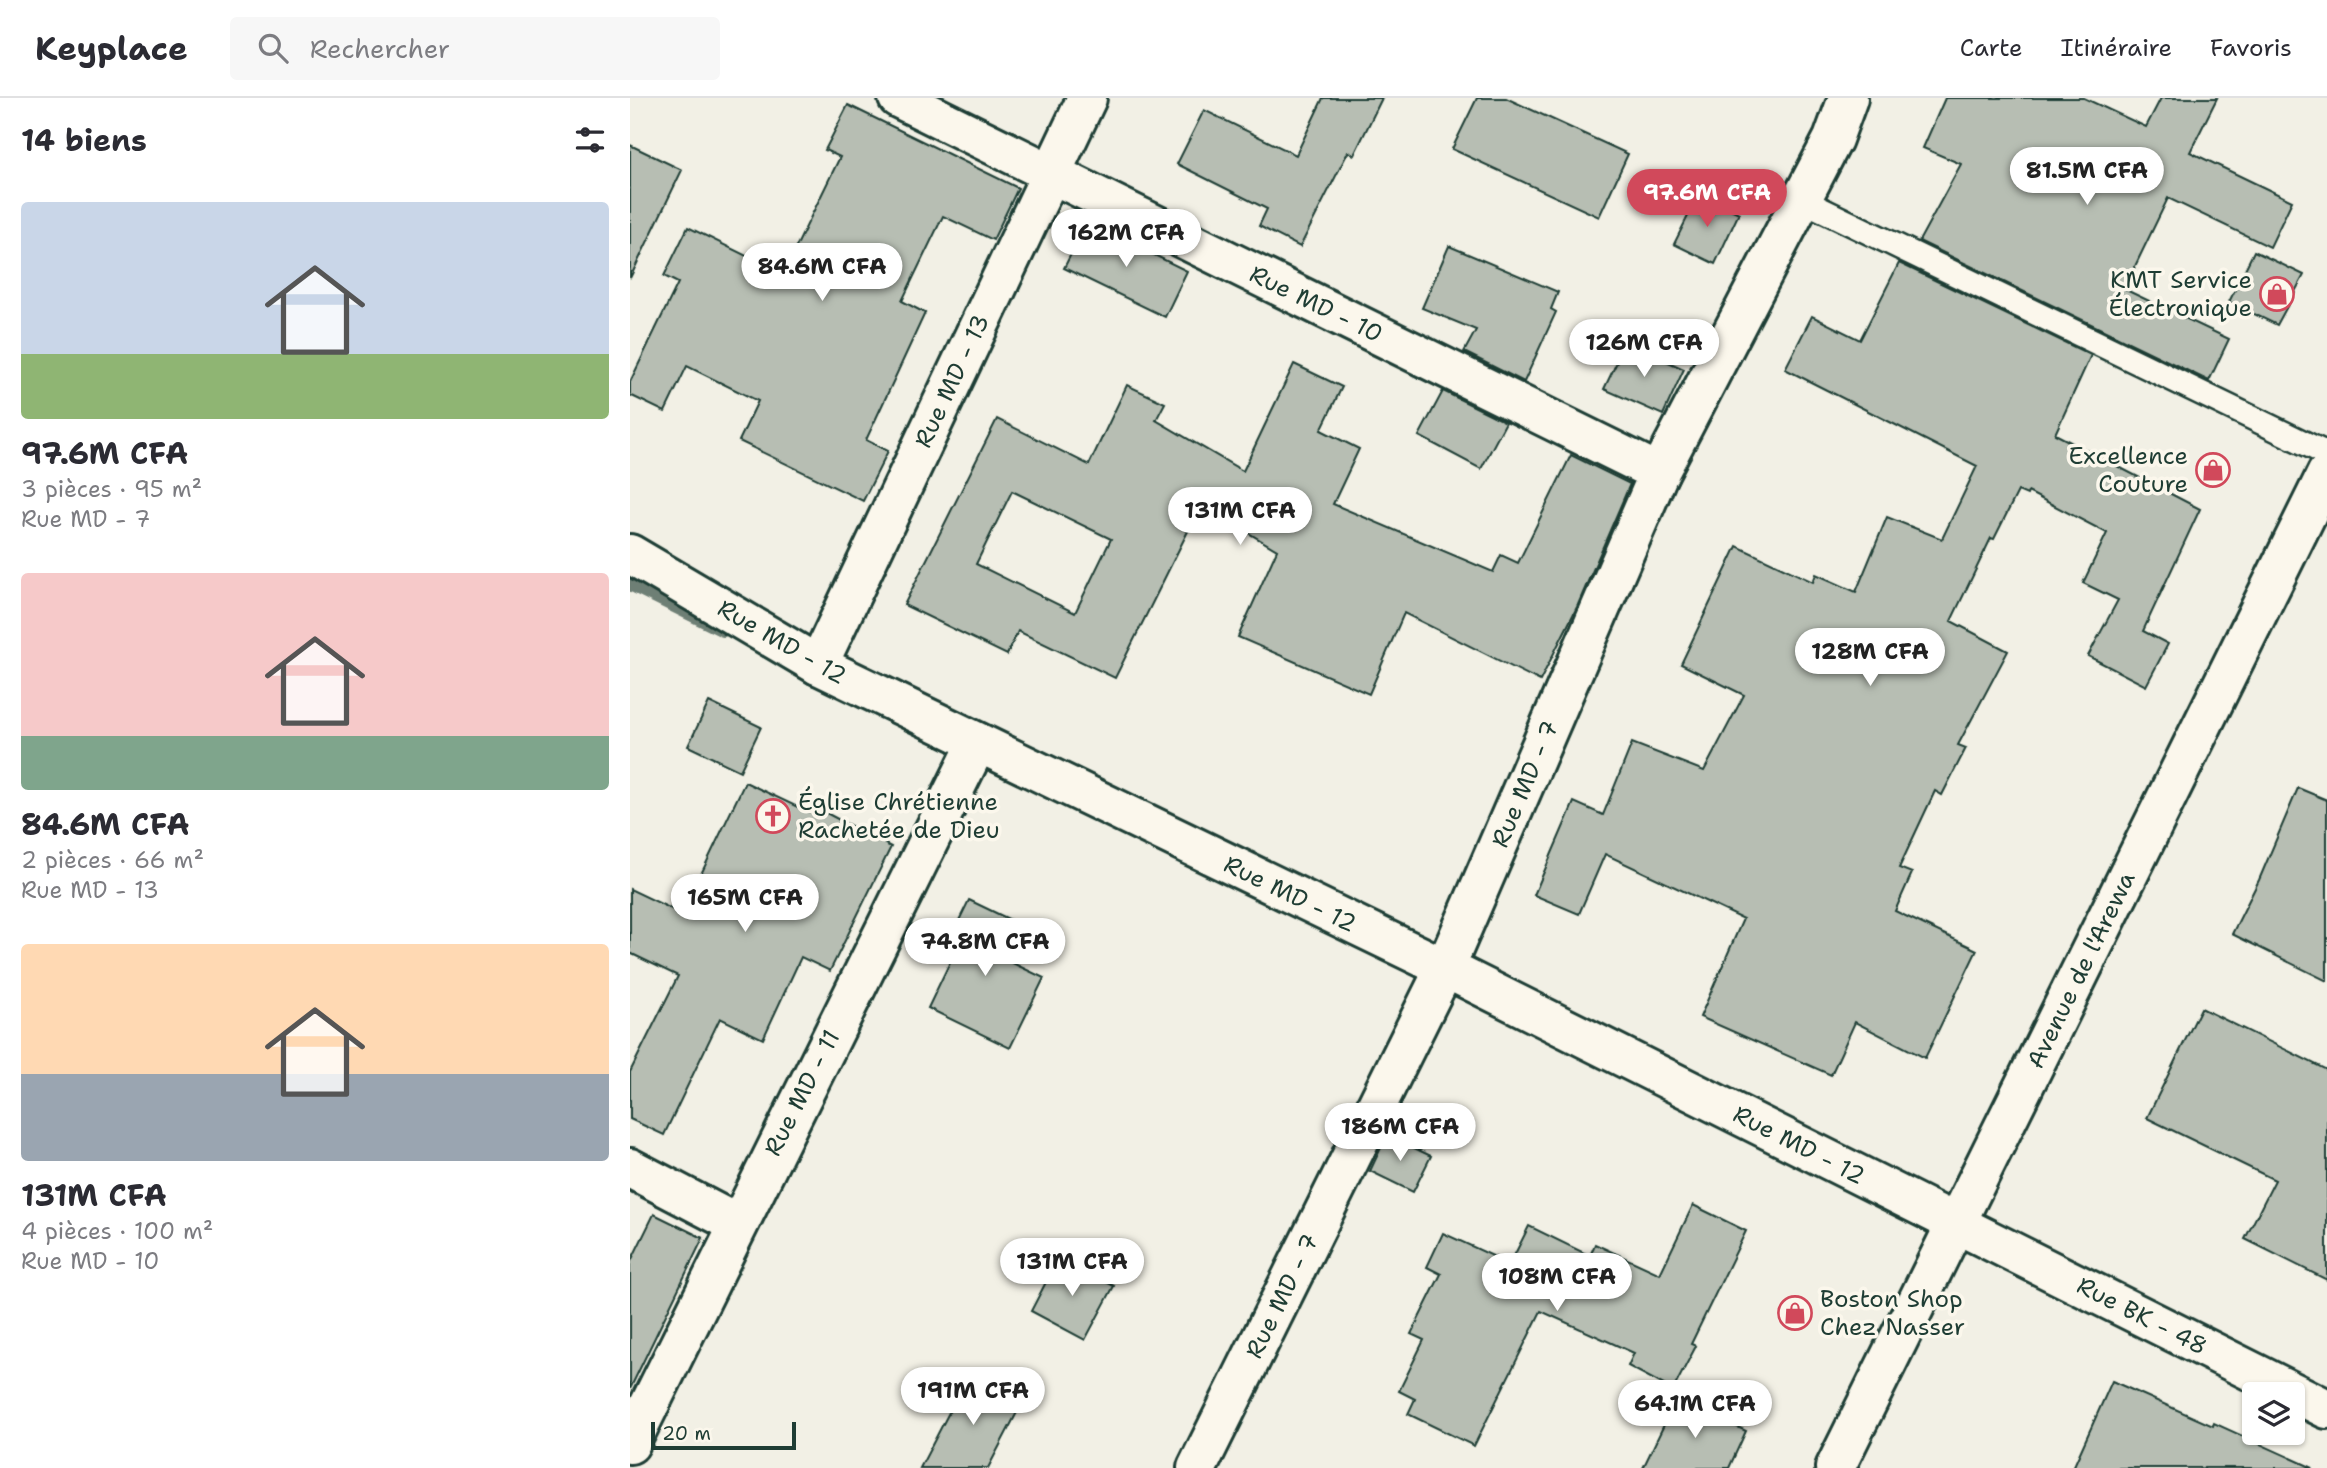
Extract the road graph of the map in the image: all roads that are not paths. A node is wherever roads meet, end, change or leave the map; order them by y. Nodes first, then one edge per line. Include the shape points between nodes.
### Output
1 (898, 98) edge
2 (1087, 98) edge
3 (1848, 98) edge
4 (1051, 173) junction
5 (1802, 200) junction
6 (2327, 454) edge
7 (1659, 473) junction
8 (2327, 473) edge
9 (630, 554) edge
10 (818, 665) junction
11 (977, 744) junction
12 (1445, 968) junction
13 (630, 1168) edge
14 (1956, 1223) junction
15 (737, 1224) junction
16 (2327, 1409) edge
17 (630, 1444) edge
18 (1197, 1468) edge
19 (1835, 1468) edge

1 - 4 street, Rue MD - 10
2 - 4 street, Rue MD - 13
3 - 5 street, Rue MD - 7
4 - 7 street, Rue MD - 10
4 - 10 street, Rue MD - 13
5 - 6 lane
5 - 7 street, Rue MD - 7
7 - 12 street, Rue MD - 7
8 - 14 street, Avenue de l'Arewa
9 - 10 street, Rue MD - 12
10 - 11 street, Rue MD - 12
11 - 12 street, Rue MD - 12
11 - 15 street, Rue MD - 11
12 - 14 street, Rue MD - 12
12 - 18 street, Rue MD - 7
13 - 15 street
14 - 16 street, Rue BK - 48
14 - 19 street, Avenue de l'Arewa
15 - 17 street, Rue MD - 11

